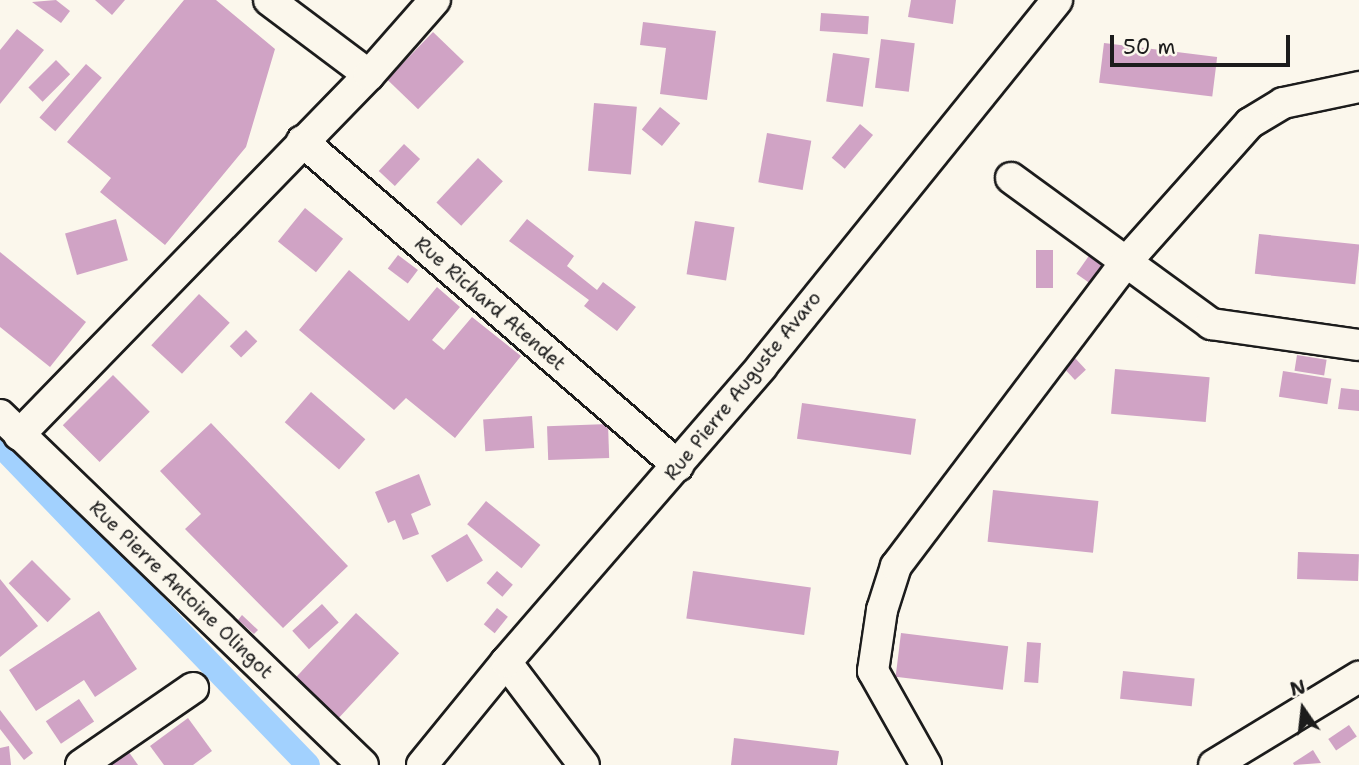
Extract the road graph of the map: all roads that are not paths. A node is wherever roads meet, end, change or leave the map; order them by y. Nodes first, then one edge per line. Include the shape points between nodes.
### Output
1 (269, 0) edge
2 (435, 0) edge
3 (1056, 0) edge
4 (369, 75) junction
5 (1359, 87) edge
6 (302, 141) junction
7 (1011, 178) dead end
8 (1126, 262) junction
9 (1359, 345) edge
10 (10, 425) edge
11 (678, 467) junction
12 (506, 662) junction
13 (1359, 677) edge
14 (192, 688) dead end
15 (81, 765) edge
16 (363, 765) edge
17 (422, 765) edge
18 (584, 765) edge
19 (926, 765) edge
20 (1214, 765) edge

1 - 4 street
2 - 4 street
3 - 11 street, Rue Pierre Auguste Avaro
4 - 6 street
5 - 8 street via 1283,103 1250,123
6 - 10 street
6 - 11 street, Rue Richard Atendet
7 - 8 street
8 - 9 street via 1210,324
8 - 19 street via 896,566 882,610 873,671
10 - 16 street, Rue Pierre Antoine Olingot
11 - 12 street, Rue Pierre Auguste Avaro
12 - 17 street, Rue Pierre Auguste Avaro
12 - 18 street
13 - 20 street
14 - 15 street

